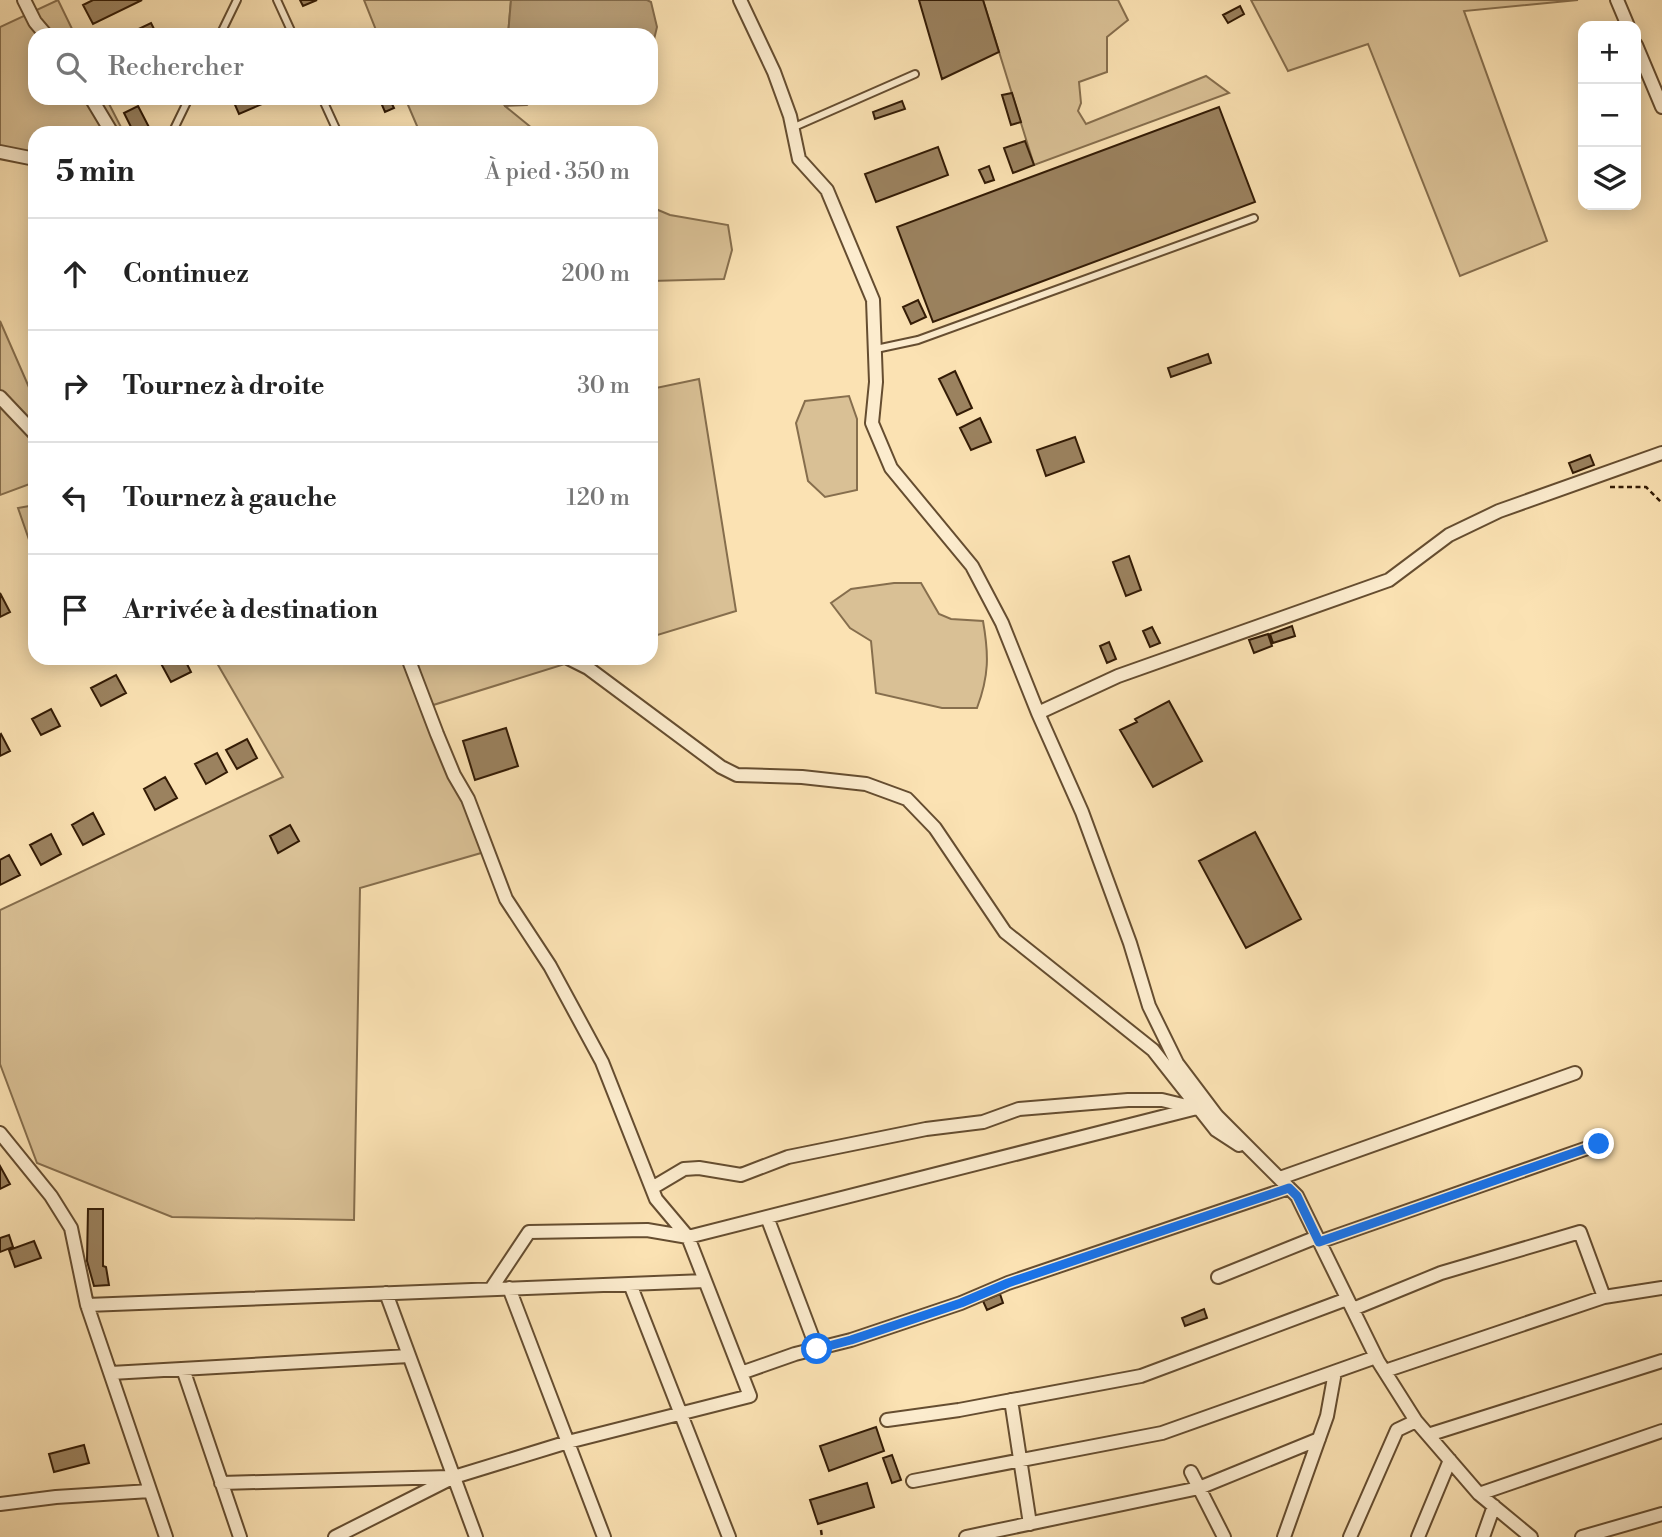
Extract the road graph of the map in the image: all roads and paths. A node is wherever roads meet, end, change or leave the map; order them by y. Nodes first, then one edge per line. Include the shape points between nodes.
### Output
1 (24, 0) edge
2 (237, 0) edge
3 (277, 0) edge
4 (740, 0) edge
5 (1617, 0) edge
6 (1626, 21) edge
7 (40, 28) edge
8 (223, 28) edge
9 (290, 28) edge
10 (1641, 57) edge
11 (915, 74) dead end
12 (95, 105) edge
13 (186, 105) edge
14 (325, 105) edge
15 (1662, 107) edge
16 (108, 126) edge
17 (175, 126) edge
18 (335, 126) edge
19 (792, 128) junction
20 (0, 152) edge
21 (28, 158) edge
22 (1254, 218) dead end
23 (875, 349) junction
24 (0, 397) edge
25 (28, 427) edge
26 (1662, 453) edge
27 (1582, 481) junction
28 (1662, 503) edge
29 (411, 665) edge
30 (582, 665) edge
31 (1038, 713) junction
32 (1575, 1073) dead end
33 (1197, 1108) junction
34 (0, 1133) edge
35 (1599, 1144) dead end
36 (1265, 1163) junction
37 (1280, 1178) junction
38 (652, 1188) junction
39 (1289, 1188) junction
40 (767, 1217) junction
41 (688, 1237) junction
42 (1318, 1239) junction
43 (1218, 1277) dead end
44 (705, 1281) junction
45 (630, 1284) junction
46 (509, 1288) junction
47 (1662, 1288) edge
48 (491, 1289) junction
49 (386, 1293) junction
50 (1604, 1297) junction
51 (1350, 1304) junction
52 (88, 1305) junction
53 (817, 1349) junction
54 (409, 1356) junction
55 (1376, 1357) junction
56 (1662, 1361) edge
57 (183, 1369) junction
58 (1335, 1371) junction
59 (1385, 1371) junction
60 (111, 1373) junction
61 (741, 1373) junction
62 (1011, 1400) junction
63 (681, 1413) junction
64 (887, 1420) dead end
65 (1416, 1421) junction
66 (1662, 1431) edge
67 (1428, 1435) junction
68 (1319, 1439) junction
69 (568, 1443) junction
70 (1450, 1460) junction
71 (1020, 1461) junction
72 (1191, 1472) dead end
73 (454, 1477) junction
74 (913, 1481) dead end
75 (222, 1483) junction
76 (1199, 1488) junction
77 (150, 1491) junction
78 (1479, 1494) junction
79 (0, 1504) edge
80 (1494, 1506) junction
81 (1662, 1514) edge
82 (1030, 1524) junction
83 (821, 1530) dead end
84 (166, 1537) edge
85 (240, 1537) edge
86 (335, 1537) edge
87 (476, 1537) edge
88 (604, 1537) edge
89 (729, 1537) edge
90 (822, 1537) edge
91 (966, 1537) edge
92 (1224, 1537) edge
93 (1284, 1537) edge
94 (1350, 1537) edge
95 (1418, 1537) edge
96 (1483, 1537) edge
97 (1531, 1537) edge
98 (1582, 1537) edge

1 - 7 street
2 - 8 lane
3 - 9 lane
4 - 19 street via 774,72
5 - 6 street
10 - 15 street
11 - 19 lane
12 - 16 street
13 - 17 lane
14 - 18 lane
19 - 23 street via 799,159 827,190 873,300
20 - 21 street
22 - 23 lane via 918,340
23 - 31 street via 872,423 891,468 972,566 1002,623
24 - 25 street
26 - 27 street
27 - 28 path via 1600,487 1646,487
27 - 31 street via 1499,510 1449,535 1389,580 1118,676
29 - 38 street via 506,899 550,966 602,1062
30 - 33 street via 737,775 866,784 907,799 935,828 1005,932 1153,1050
31 - 36 street via 1082,812 1149,1006 1177,1063 1217,1116
32 - 37 street
33 - 36 street via 1216,1130
33 - 38 street via 1162,1100 1128,1100 1019,1109 983,1122 788,1157 741,1175 684,1169
33 - 40 street
34 - 52 street via 71,1228
35 - 42 street
36 - 37 street
37 - 39 street
38 - 41 street
39 - 42 street
39 - 53 street
40 - 41 street
40 - 53 street
41 - 44 street
41 - 48 street via 647,1230 529,1232
42 - 43 street
42 - 51 street
44 - 45 street
44 - 61 street
45 - 46 street
45 - 63 street
46 - 48 street
46 - 69 street
47 - 50 street
48 - 49 street
49 - 52 street
49 - 54 street
50 - 51 street via 1580,1232
50 - 59 street
51 - 55 street
51 - 62 street via 1142,1376
52 - 60 street
53 - 61 street
54 - 57 street
54 - 73 street
55 - 58 street
55 - 59 street
56 - 67 street
57 - 60 street
57 - 75 street
58 - 68 street
58 - 71 street via 1162,1433
59 - 65 street
60 - 77 street
61 - 63 street via 750,1396
62 - 64 street
62 - 71 street
63 - 69 street
63 - 89 street
65 - 67 street
65 - 94 street via 1397,1430
66 - 78 street
67 - 70 street
68 - 76 street
68 - 93 street
69 - 73 street
69 - 88 street
70 - 78 street
70 - 95 street
71 - 74 street
71 - 82 street
72 - 76 street
73 - 75 street
73 - 86 street
73 - 87 street
75 - 85 street
76 - 82 street
76 - 92 street
77 - 79 street
77 - 84 street
78 - 80 street
80 - 96 street
80 - 97 street
81 - 98 street
82 - 91 street
83 - 90 path

